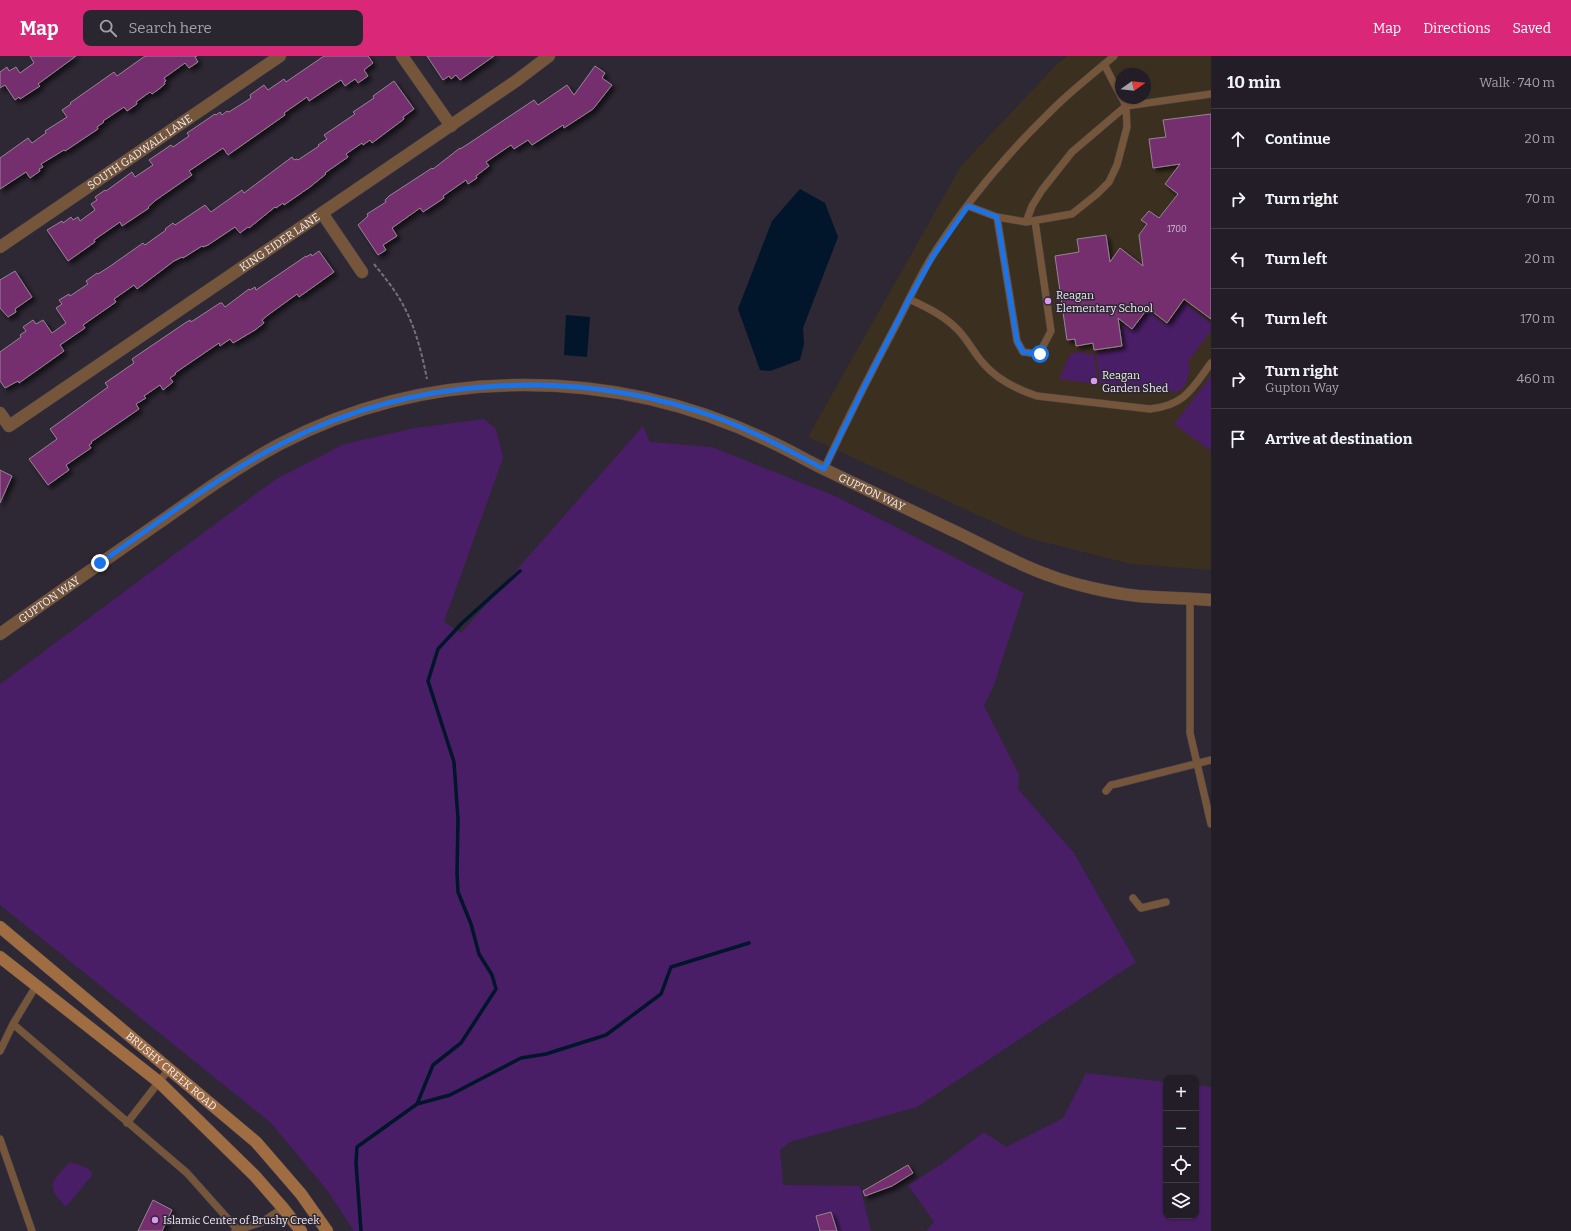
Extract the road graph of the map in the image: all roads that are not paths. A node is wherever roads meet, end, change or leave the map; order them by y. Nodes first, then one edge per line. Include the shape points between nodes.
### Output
1 (280, 56) edge
2 (402, 56) edge
3 (549, 56) edge
4 (1114, 56) edge
5 (1104, 64) junction
6 (1115, 85) edge
7 (1211, 94) edge
8 (1126, 106) junction
9 (451, 126) junction
10 (968, 206) junction
11 (322, 213) junction
12 (997, 217) junction
13 (1035, 221) junction
14 (1026, 222) junction
15 (0, 247) edge
16 (362, 272) dead end
17 (909, 299) junction
18 (1211, 363) edge
19 (0, 413) edge
20 (824, 469) junction
21 (1190, 599) junction
22 (1211, 600) edge
23 (0, 634) edge
24 (1211, 760) edge
25 (1196, 764) junction
26 (1106, 791) dead end
27 (1211, 824) edge
28 (1133, 898) dead end
29 (1166, 902) dead end
30 (0, 927) edge
31 (0, 957) edge
32 (36, 986) junction
33 (13, 1024) junction
34 (0, 1051) edge
35 (169, 1069) junction
36 (159, 1082) junction
37 (127, 1123) junction
38 (0, 1139) edge
39 (283, 1208) junction
40 (326, 1229) edge
41 (236, 1230) edge
42 (32, 1231) edge
43 (301, 1231) edge

1 - 15 street, SOUTH GADWALL LANE
2 - 9 street
3 - 9 street, KING EIDER LANE
4 - 5 lane
5 - 6 lane
5 - 10 lane via 1048,113 1024,138
7 - 8 lane
8 - 13 lane via 1127,127 1124,143 1109,182 1072,214
8 - 14 lane via 1072,152 1042,190
9 - 11 street, KING EIDER LANE
10 - 12 lane
10 - 17 lane via 933,256
11 - 16 street
11 - 19 street, KING EIDER LANE via 9,426
12 - 13 lane via 1017,341 1023,352 1040,354 1051,331
12 - 14 lane
13 - 14 lane
17 - 18 lane via 944,317 1001,380 1037,396 1143,408 1164,407 1188,393
17 - 20 lane
20 - 21 street, GUPTON WAY via 1048,576 1136,596
20 - 23 street, GUPTON WAY via 718,418 675,404 637,396 589,388 507,385 458,389 409,398 326,423 282,443 238,468
21 - 22 street, GUPTON WAY
21 - 25 lane via 1190,733
24 - 25 lane
25 - 26 lane via 1111,785
25 - 27 lane
28 - 29 lane via 1141,908
30 - 35 main road, BRUSHY CREEK ROAD
31 - 32 main road, BRUSHY CREEK ROAD
32 - 33 lane
32 - 36 main road, BRUSHY CREEK ROAD
33 - 34 lane
33 - 37 lane
35 - 36 lane
35 - 40 main road, BRUSHY CREEK ROAD via 256,1142 301,1194
36 - 37 lane
36 - 39 main road, BRUSHY CREEK ROAD via 255,1176
37 - 41 lane via 187,1173
38 - 42 lane
39 - 41 lane via 262,1222
39 - 43 main road, BRUSHY CREEK ROAD

